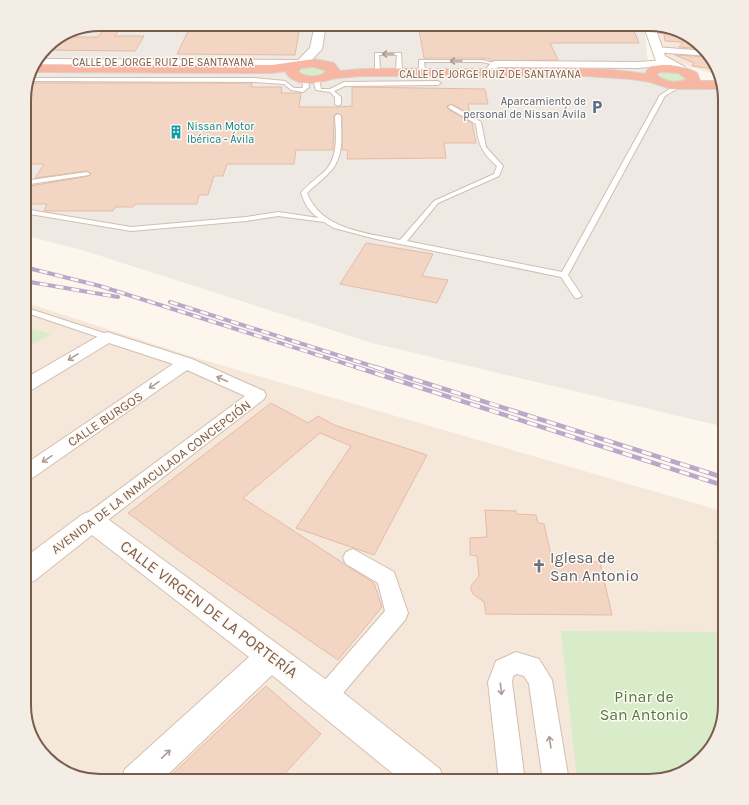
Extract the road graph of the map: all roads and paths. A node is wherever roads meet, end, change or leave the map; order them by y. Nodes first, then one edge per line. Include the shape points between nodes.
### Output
1 (320, 31) edge
2 (650, 31) edge
3 (696, 49) edge
4 (316, 50) junction
5 (702, 56) edge
6 (43, 62) edge
7 (658, 67) junction
8 (39, 69) edge
9 (312, 69) junction
10 (36, 73) edge
11 (685, 78) junction
12 (34, 80) edge
13 (715, 80) edge
14 (438, 83) dead end
15 (716, 84) edge
16 (331, 91) junction
17 (338, 104) dead end
18 (451, 107) dead end
19 (338, 116) dead end
20 (87, 174) dead end
21 (31, 182) edge
22 (31, 212) edge
23 (336, 227) junction
24 (402, 242) junction
25 (564, 275) junction
26 (578, 296) dead end
27 (31, 311) edge
28 (107, 337) junction
29 (186, 363) junction
30 (31, 383) edge
31 (31, 469) edge
32 (92, 521) junction
33 (354, 558) dead end
34 (31, 568) edge
35 (271, 656) junction
36 (325, 697) junction
37 (145, 774) edge
38 (419, 774) edge
39 (511, 774) edge
40 (555, 774) edge

1 - 4 street
2 - 7 street
3 - 7 street
4 - 9 street
4 - 9 street
5 - 7 street
6 - 9 street, CALLE DE JORGE RUIZ DE SANTAYANA
7 -> 9 highway, CALLE DE JORGE RUIZ DE SANTAYANA
7 - 9 highway, CALLE DE JORGE RUIZ DE SANTAYANA via 604,74 367,74
7 - 11 highway, CALLE DE JORGE RUIZ DE SANTAYANA
7 - 11 street
7 - 25 lane
8 - 9 highway, CALLE DE JORGE RUIZ DE SANTAYANA
9 - 10 highway, CALLE DE JORGE RUIZ DE SANTAYANA via 271,73
9 - 12 lane via 303,90 293,89 285,83 254,80
9 - 16 lane via 319,90
11 - 13 highway, CALLE DE JORGE RUIZ DE SANTAYANA
11 - 15 highway, CALLE DE JORGE RUIZ DE SANTAYANA
14 - 16 lane via 344,84
16 - 17 lane via 338,97
18 - 24 lane via 479,123 481,144 485,153 500,166 497,175 436,202
19 - 23 lane via 337,159 329,171 306,191 304,196 314,213
20 - 21 lane
22 - 23 lane via 131,229 278,214 316,220
23 - 24 lane
24 - 25 lane
25 - 26 lane
27 - 28 lane
28 - 29 street
28 -> 30 street
29 -> 31 street, CALLE BURGOS
32 -> 29 street, AVENIDA DE LA INMACULADA CONCEPCIÓN via 258,395
32 - 34 street, AVENIDA DE LA INMACULADA CONCEPCIÓN
32 - 35 street, CALLE VIRGEN DE LA PORTERÍA
33 - 36 street via 387,578 397,612
35 - 36 street, CALLE VIRGEN DE LA PORTERÍA
37 -> 35 street
36 - 38 street, CALLE VIRGEN DE LA PORTERÍA
40 -> 39 street via 540,680 531,667 516,663 504,669 500,682

